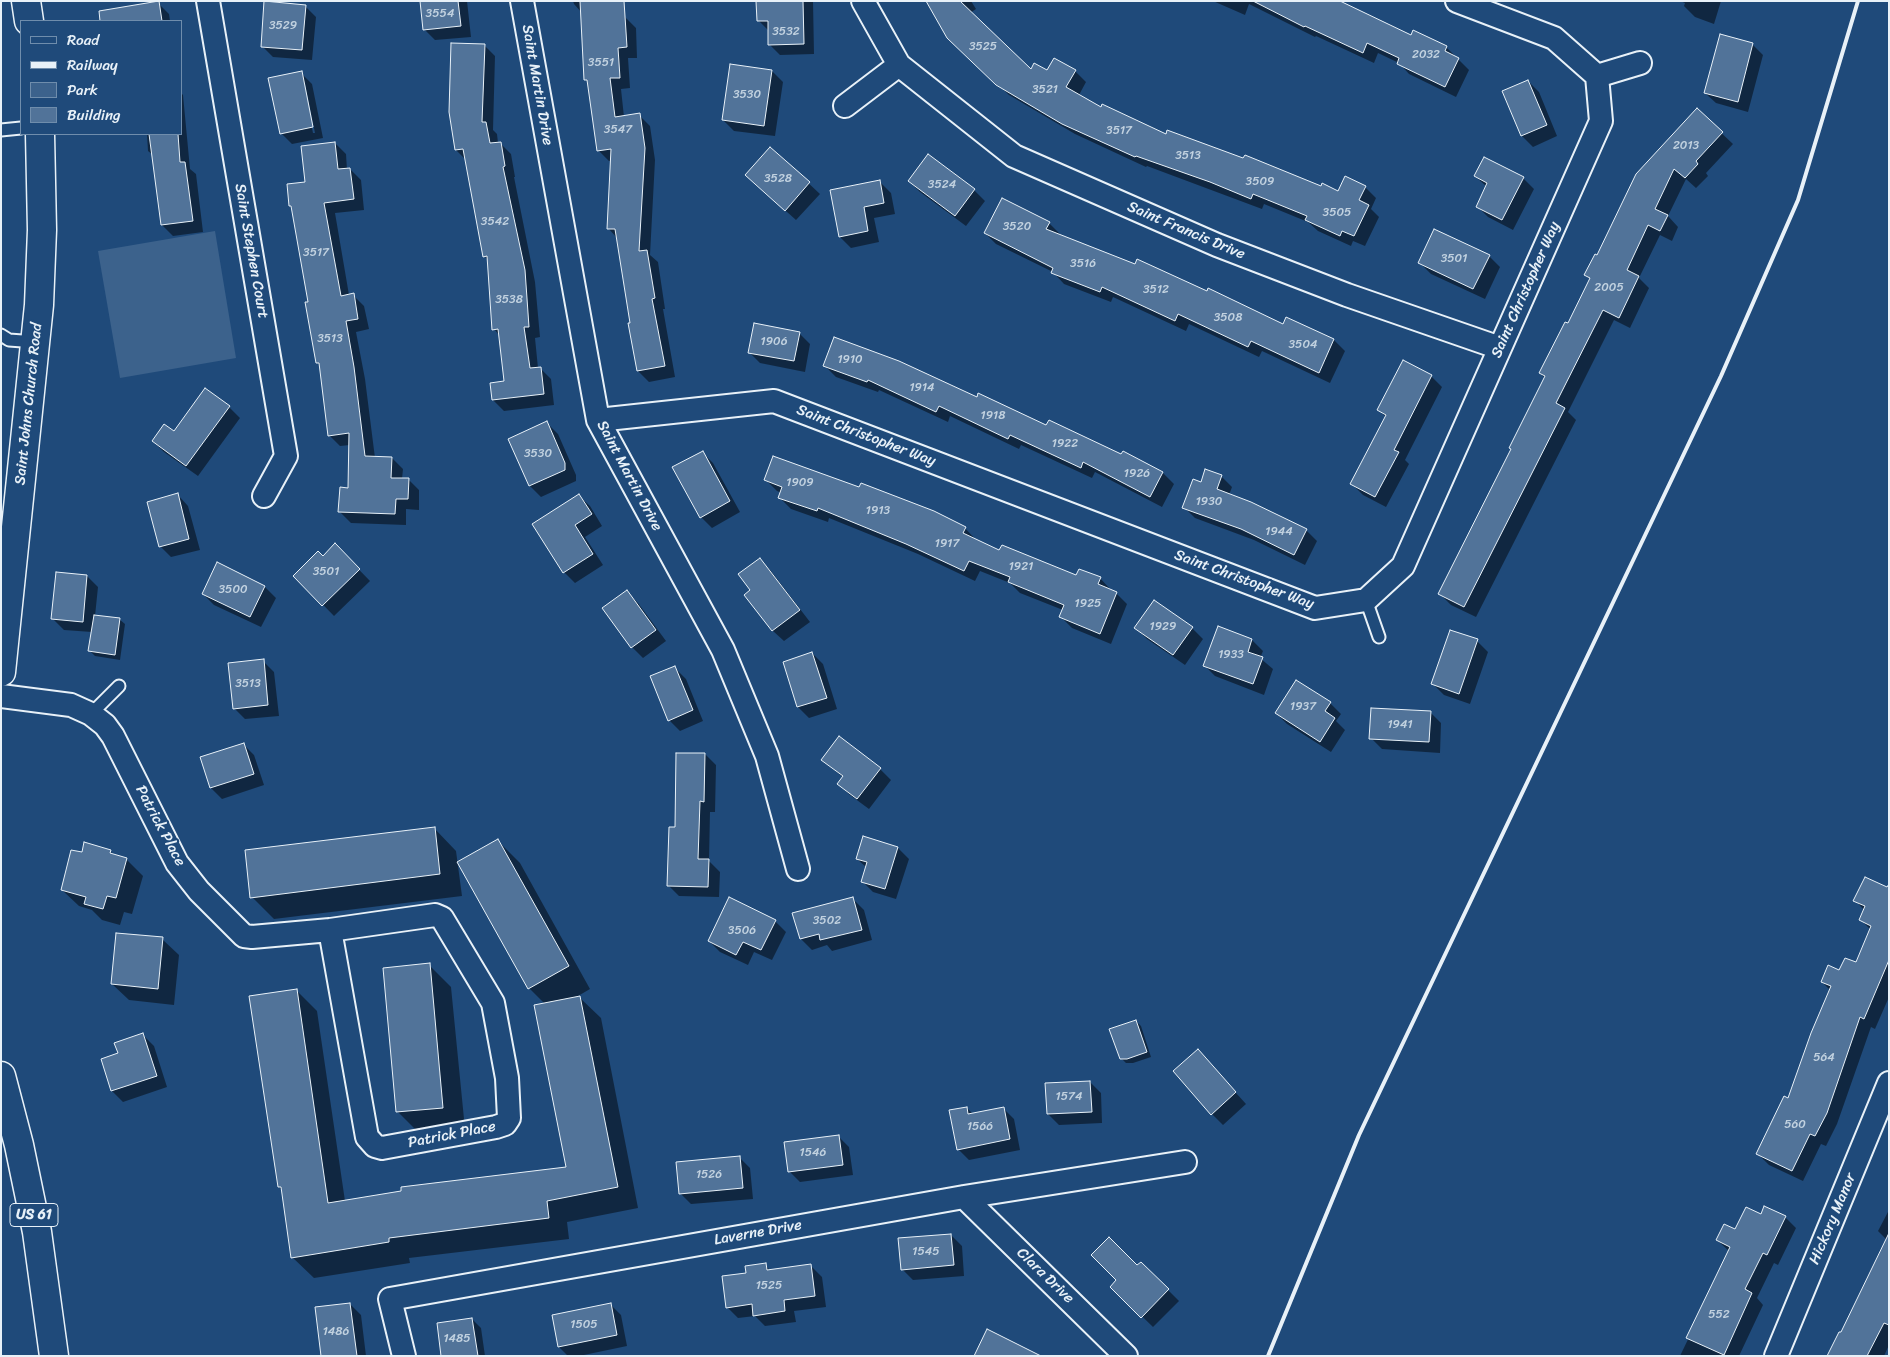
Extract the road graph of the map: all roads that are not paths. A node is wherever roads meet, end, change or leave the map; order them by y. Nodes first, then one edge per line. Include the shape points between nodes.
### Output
1 (26, 1) edge
2 (208, 1) edge
3 (522, 1) edge
4 (863, 1) edge
5 (1457, 1) edge
6 (29, 20) edge
7 (1640, 63) dead end
8 (899, 65) junction
9 (1597, 76) junction
10 (845, 106) dead end
11 (20, 128) edge
12 (1, 130) edge
13 (40, 135) edge
14 (4, 339) edge
15 (36, 342) junction
16 (1500, 348) junction
17 (598, 420) junction
18 (264, 496) dead end
19 (1366, 600) junction
20 (1379, 637) dead end
21 (1, 672) edge
22 (119, 686) dead end
23 (1, 696) edge
24 (91, 714) junction
25 (798, 869) dead end
26 (330, 930) junction
27 (1, 1076) edge
28 (1889, 1083) edge
29 (1185, 1162) dead end
30 (964, 1197) junction
31 (54, 1356) edge
32 (404, 1356) edge
33 (1126, 1356) edge
34 (1776, 1356) edge

1 - 6 street
2 - 18 street, Saint Stephen Court via 286,456
3 - 17 street, Saint Martin Drive
4 - 8 street, Saint Francis Drive
5 - 9 street via 1554,38
7 - 9 street
8 - 10 street
8 - 16 street, Saint Francis Drive via 1014,156 1217,245 1347,295
9 - 16 street, Saint Christopher Way via 1602,121
11 - 12 lane
13 - 15 street, Saint Johns Church Road via 42,230
14 - 15 lane
15 - 21 street, Saint Johns Church Road
16 - 19 street, Saint Christopher Way via 1403,566
17 - 19 street, Saint Christopher Way via 774,400 1315,608
17 - 25 street, Saint Martin Drive via 723,650 767,756
19 - 20 lane
22 - 24 lane
23 - 24 street, Patrick Place via 71,705
24 - 26 street, Patrick Place via 113,736 177,863 238,932 252,937
26 - 26 street, Patrick Place via 434,914 442,918 493,1003 507,1078 509,1118 505,1124 382,1148 375,1146 367,1137
27 - 31 street, US 61 via 37,1232
28 - 34 street, Hickory Manor
29 - 30 street, Laverne Drive
30 - 32 street, Laverne Drive via 390,1298
30 - 33 street, Clara Drive

